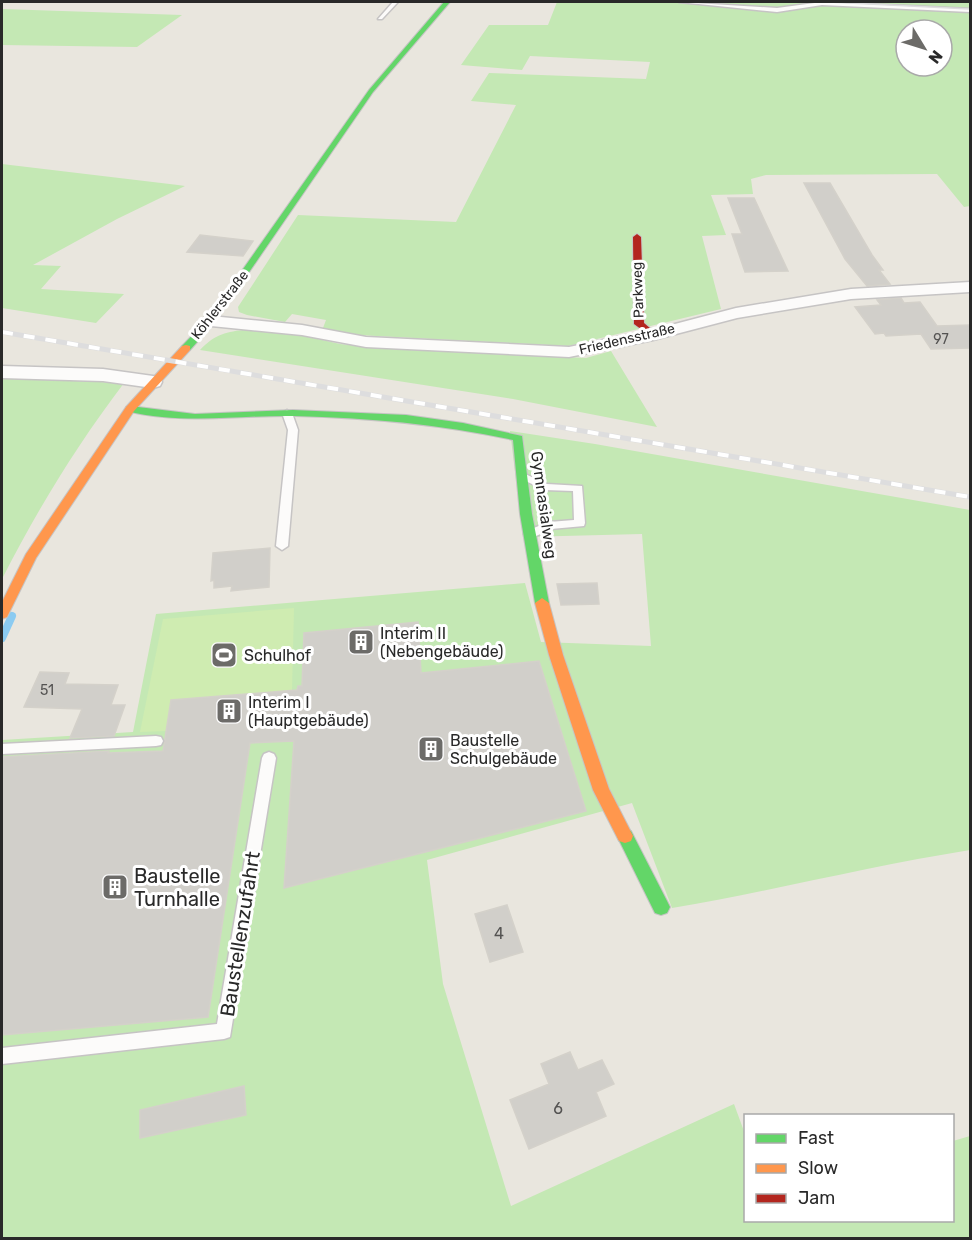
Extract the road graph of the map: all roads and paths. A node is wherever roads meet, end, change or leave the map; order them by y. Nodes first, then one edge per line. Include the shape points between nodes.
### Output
1 (395, 2) edge
2 (447, 2) edge
3 (682, 2) edge
4 (822, 2) edge
5 (970, 11) edge
6 (380, 18) dead end
7 (637, 237) dead end
8 (970, 287) edge
9 (211, 321) junction
10 (653, 335) junction
11 (2, 372) edge
12 (153, 382) junction
13 (130, 409) junction
14 (287, 413) junction
15 (522, 475) junction
16 (529, 534) junction
17 (282, 546) dead end
18 (2, 614) edge
19 (156, 741) dead end
20 (2, 748) edge
21 (269, 758) dead end
22 (661, 907) dead end
23 (2, 1056) edge

1 - 6 lane
2 - 9 street, Köhlerstraße via 371,91
3 - 4 lane via 777,10
4 - 5 lane
7 - 10 street, Parkweg via 639,324
8 - 10 street, Friedensstraße via 851,294 736,313
9 - 10 street, Friedensstraße via 302,330 366,342 569,352
9 - 12 street, Köhlerstraße
11 - 12 street via 103,375
12 - 13 street, Köhlerstraße
13 - 14 street, Gymnasialweg via 195,417
13 - 18 street, Köhlerstraße via 30,557
14 - 15 street, Gymnasialweg via 405,418 518,438
14 - 17 lane via 293,430
15 - 16 street, Gymnasialweg
15 - 16 lane via 545,487 578,488 580,523 549,526
16 - 22 street, Gymnasialweg via 556,655 601,790
19 - 20 lane
21 - 23 lane, Baustellenzufahrt via 224,1031

